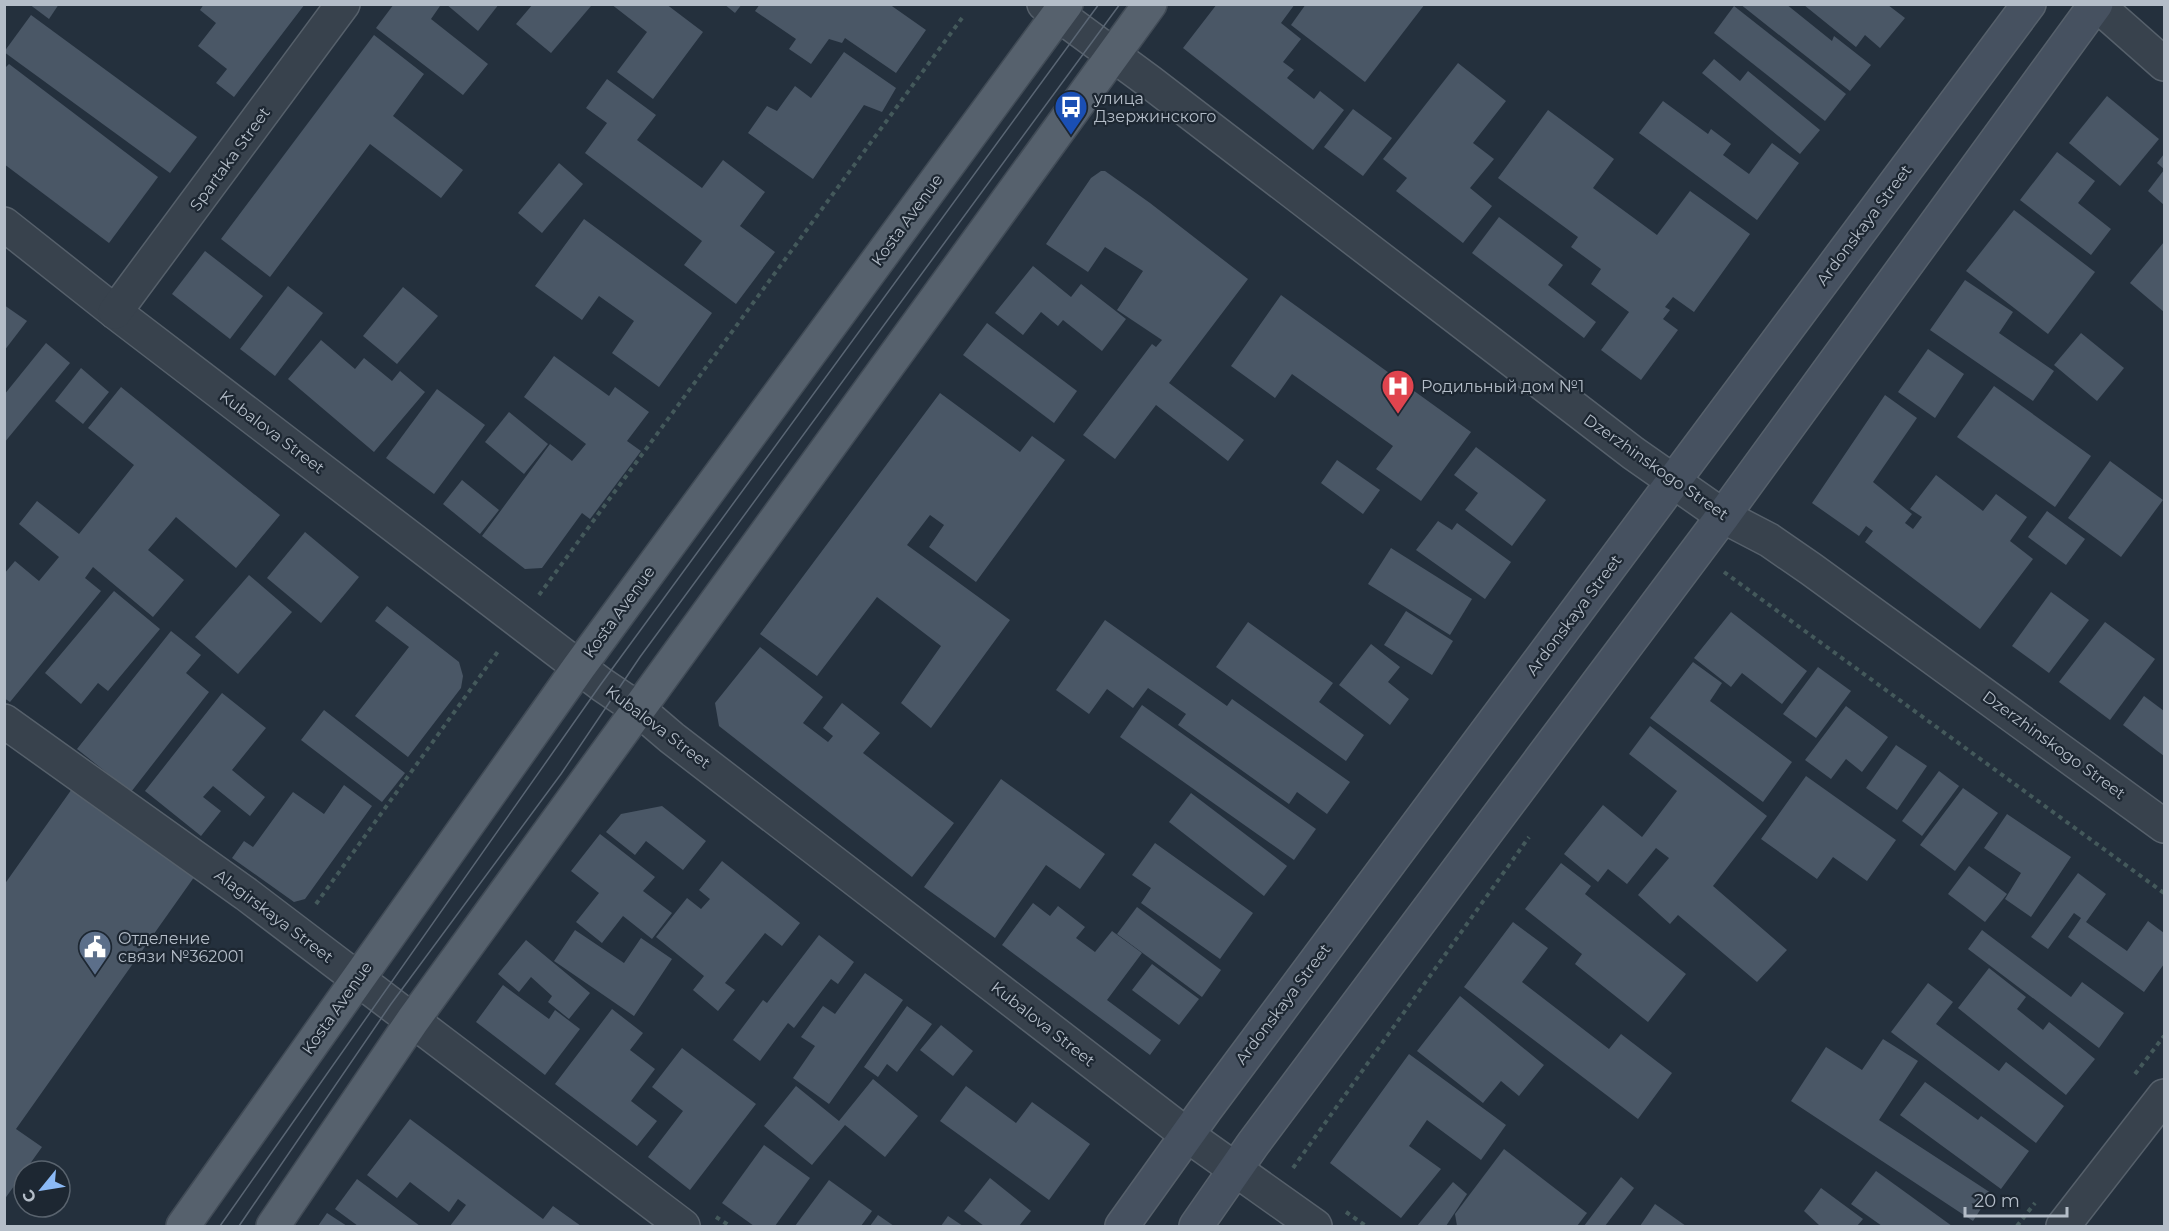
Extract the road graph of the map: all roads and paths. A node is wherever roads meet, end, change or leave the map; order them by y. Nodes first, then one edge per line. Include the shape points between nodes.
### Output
1 (343, 4) edge
2 (1150, 4) edge
3 (2029, 4) edge
4 (2096, 4) edge
5 (1056, 8) edge
6 (962, 18) dead end
7 (1112, 55) junction
8 (2164, 64) edge
9 (4, 224) edge
10 (115, 312) junction
11 (1674, 481) junction
12 (1723, 516) junction
13 (1719, 569) dead end
14 (519, 620) junction
15 (579, 667) junction
16 (638, 709) junction
17 (4, 721) edge
18 (2164, 826) edge
19 (1533, 831) dead end
20 (2164, 893) edge
21 (313, 907) dead end
22 (357, 979) junction
23 (413, 1020) junction
24 (2164, 1096) edge
25 (1187, 1135) junction
26 (1236, 1170) junction
27 (1290, 1172) dead end
28 (1326, 1216) edge
29 (183, 1227) edge
30 (273, 1227) edge
31 (683, 1227) edge
32 (1122, 1227) edge
33 (1196, 1227) edge
34 (1366, 1227) edge
35 (2063, 1227) edge

1 - 10 street, Spartaka Street
2 - 7 main road
3 - 11 main road, Ardonskaya Street
4 - 8 street
4 - 12 main road
5 - 7 street, Dzerzhinskogo Street
5 - 15 main road, Kosta Avenue
6 - 14 path
7 - 11 street, Dzerzhinskogo Street
7 - 16 main road
9 - 10 street, Kubalova Street
10 - 14 street, Kubalova Street
11 - 12 street, Dzerzhinskogo Street
11 - 25 main road, Ardonskaya Street
12 - 18 street, Dzerzhinskogo Street via 1769,540 1811,569
12 - 26 main road
13 - 20 path
14 - 15 street, Kubalova Street
14 - 21 path
15 - 16 street, Kubalova Street
15 - 22 main road, Kosta Avenue
16 - 23 main road
16 - 25 street, Kubalova Street
17 - 22 street, Alagirskaya Street via 246,894
19 - 27 path
22 - 23 street, Alagirskaya Street
22 - 29 main road, Kosta Avenue
23 - 30 main road
23 - 31 street, Alagirskaya Street
24 - 35 street
25 - 26 street, Kubalova Street
25 - 32 main road, Ardonskaya Street
26 - 28 street, Kubalova Street
26 - 33 main road
28 - 34 path

